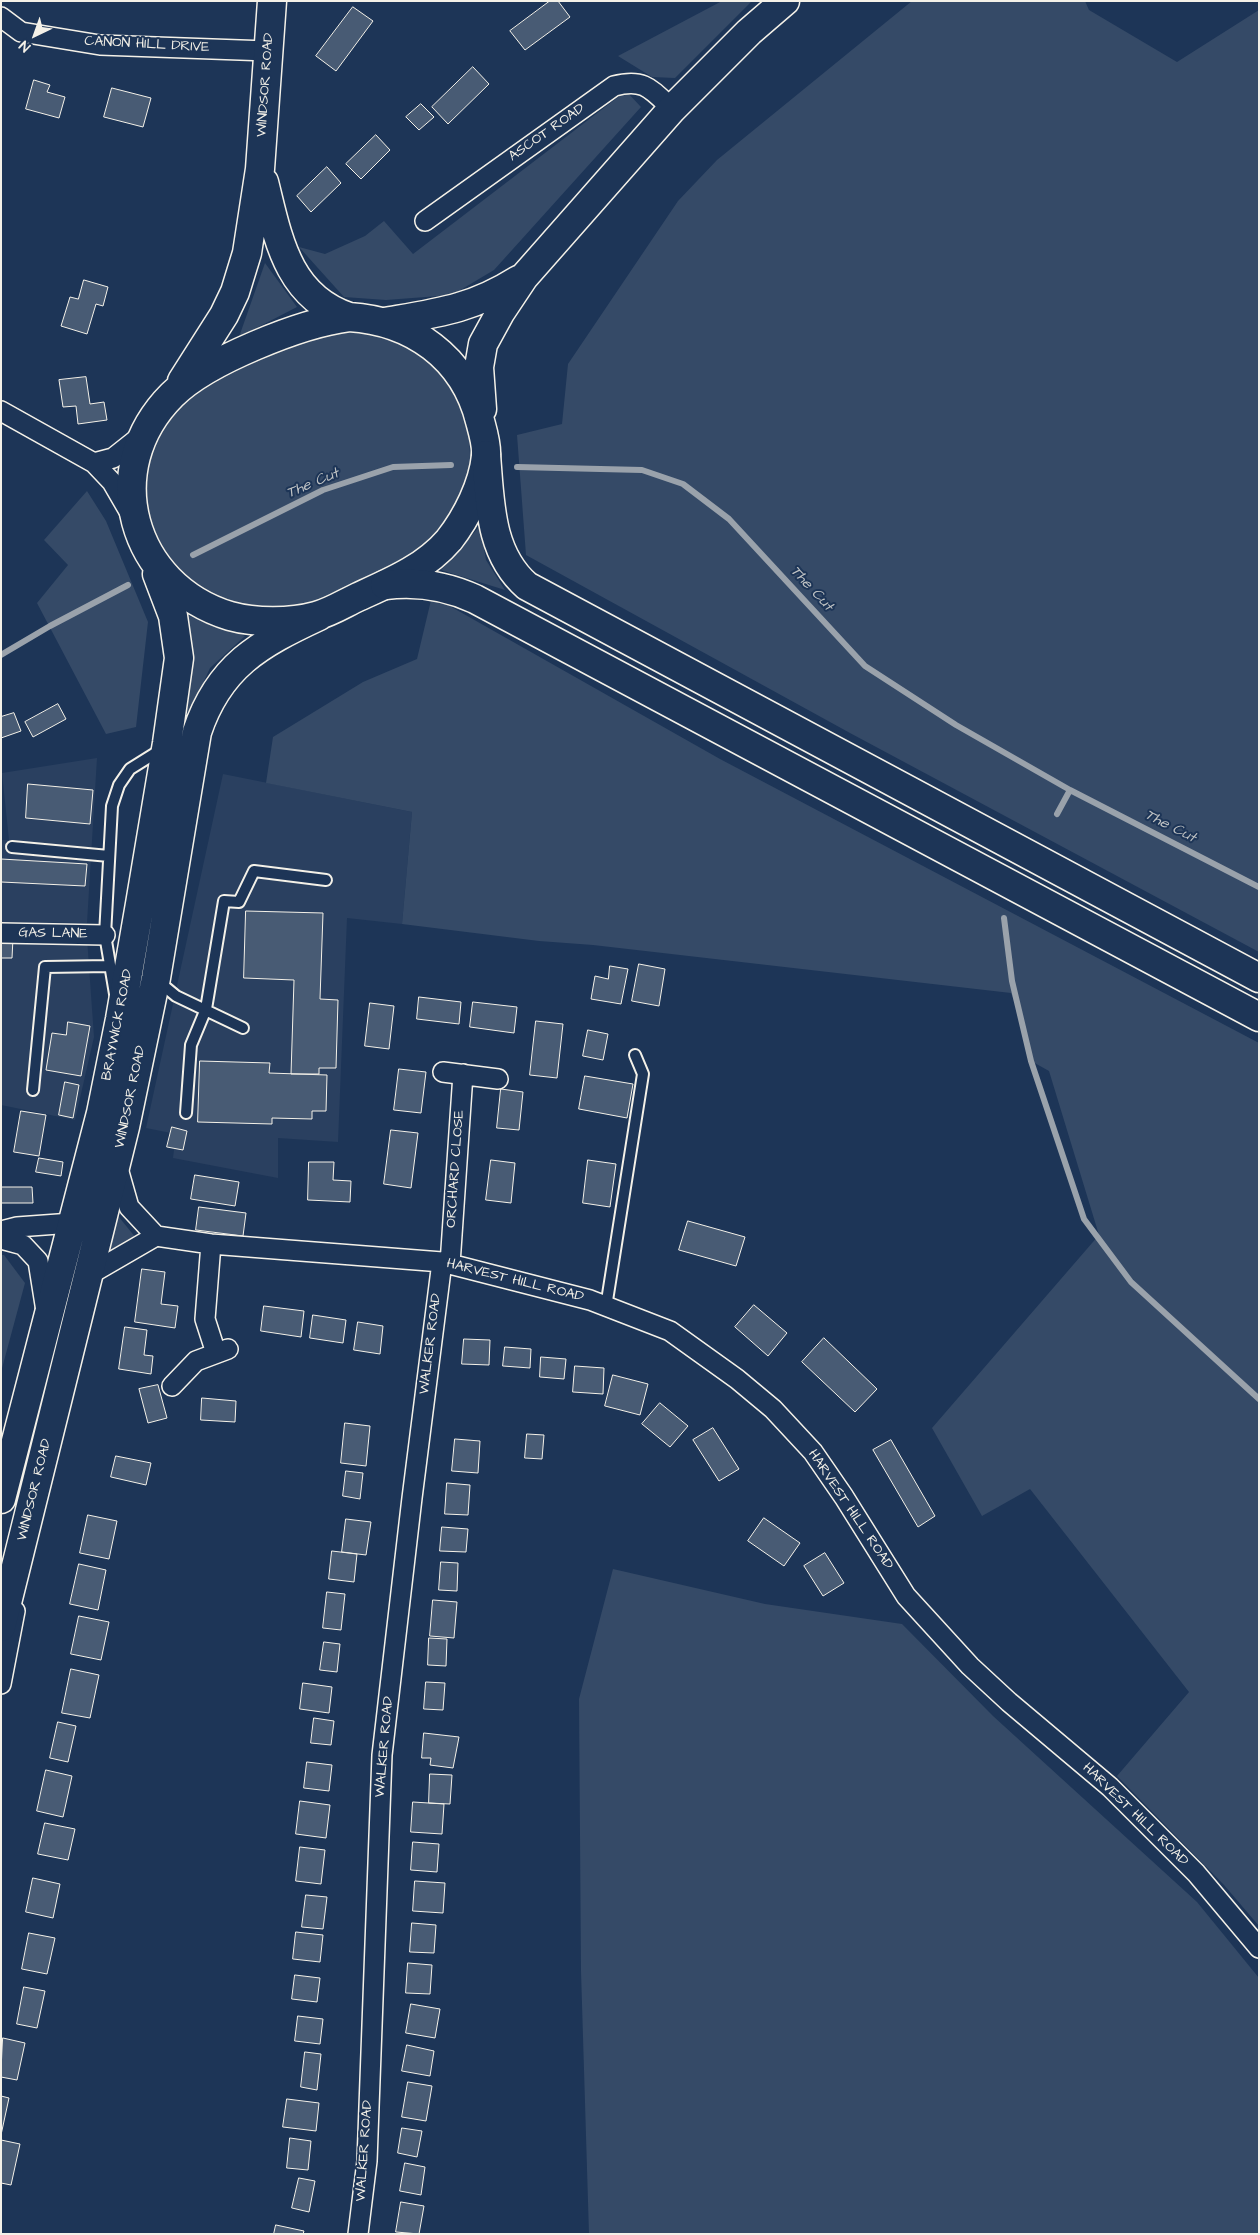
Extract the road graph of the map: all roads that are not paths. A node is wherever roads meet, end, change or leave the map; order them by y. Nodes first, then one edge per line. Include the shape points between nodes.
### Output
1 (272, 1) edge
2 (785, 1) edge
3 (1, 17) edge
4 (268, 50) junction
5 (672, 109) junction
6 (260, 169) junction
7 (425, 220) dead end
8 (524, 277) junction
9 (349, 318) junction
10 (385, 322) junction
11 (172, 395) junction
12 (1, 411) edge
13 (148, 428) junction
14 (485, 450) junction
15 (94, 463) junction
16 (142, 541) junction
17 (385, 585) junction
18 (318, 616) junction
19 (167, 743) junction
20 (12, 847) dead end
21 (109, 856) junction
22 (326, 880) dead end
23 (1, 933) edge
24 (105, 935) junction
25 (109, 966) junction
26 (156, 978) junction
27 (1259, 978) edge
28 (206, 1009) junction
29 (1259, 1017) edge
30 (120, 1019) junction
31 (243, 1028) dead end
32 (636, 1055) dead end
33 (443, 1072) dead end
34 (463, 1074) junction
35 (498, 1079) dead end
36 (33, 1090) dead end
37 (186, 1113) dead end
38 (116, 1161) junction
39 (72, 1223) junction
40 (1, 1231) edge
41 (156, 1236) junction
42 (1, 1239) edge
43 (211, 1244) junction
44 (446, 1263) junction
45 (87, 1276) junction
46 (606, 1307) junction
47 (48, 1317) junction
48 (172, 1386) dead end
49 (1, 1499) edge
50 (32, 1507) junction
51 (1, 1627) edge
52 (1, 1684) edge
53 (1259, 1948) edge
54 (358, 2234) edge

1 - 4 main road, WINDSOR ROAD
2 - 5 main road
3 - 4 street, CANON HILL DRIVE via 21,32 100,45
4 - 6 main road, WINDSOR ROAD
5 - 7 street, ASCOT ROAD via 640,83 614,86
5 - 8 main road
6 - 9 main road, WINDSOR ROAD via 282,248 293,273 312,296 327,308
6 - 11 main road, WINDSOR ROAD via 251,237 235,292 211,337
8 - 10 main road via 470,305
8 - 14 main road via 493,324 480,355
9 - 10 main road
9 - 11 main road via 310,324 292,331 205,370
10 - 14 main road via 425,340 452,366 478,412
11 - 13 main road
12 - 15 street
13 - 15 street via 123,452
13 - 16 main road via 139,446 132,485 135,519
14 - 17 main road via 478,488 450,539 421,564
14 - 27 main road via 497,540 510,569 532,589
15 - 16 street via 118,492
16 - 18 main road via 170,581 184,594 216,612 254,620
16 - 19 main road, BRAYWICK ROAD via 169,602 178,645 178,673
17 - 18 main road, WINDSOR ROAD
17 - 29 main road via 426,583 475,599
18 - 26 main road, WINDSOR ROAD via 273,638 240,661 219,685 202,716 192,751
19 - 21 lane via 130,769 119,784 112,806
19 - 30 main road, BRAYWICK ROAD
20 - 21 lane
21 - 24 lane
22 - 28 lane via 254,871 239,902 224,901
23 - 24 street, GAS LANE
24 - 25 lane
25 - 30 lane
25 - 36 lane via 44,967
26 - 28 lane via 176,996
26 - 38 main road, WINDSOR ROAD
28 - 31 lane
28 - 37 lane via 191,1045
30 - 39 main road, BRAYWICK ROAD via 101,1113
32 - 46 lane via 643,1074
33 - 34 street
34 - 35 street
34 - 44 street, ORCHARD CLOSE
38 - 41 street via 129,1206
38 - 45 main road, WINDSOR ROAD
39 - 40 street
39 - 47 main road, BRAYWICK ROAD
41 - 43 street, HARVEST HILL ROAD
41 - 45 street
42 - 47 street via 23,1245 38,1261
43 - 44 street, HARVEST HILL ROAD
43 - 48 street via 205,1319 222,1351 196,1361
44 - 46 street, HARVEST HILL ROAD via 590,1300
44 - 54 street, WALKER ROAD via 412,1498 382,1755 367,2161
45 - 50 main road, WINDSOR ROAD
46 - 53 street, HARVEST HILL ROAD via 670,1331 773,1409 813,1452 906,1596 1002,1696 1110,1787 1196,1873
47 - 49 main road, BRAYWICK ROAD
50 - 51 main road, WINDSOR ROAD
50 - 52 street

